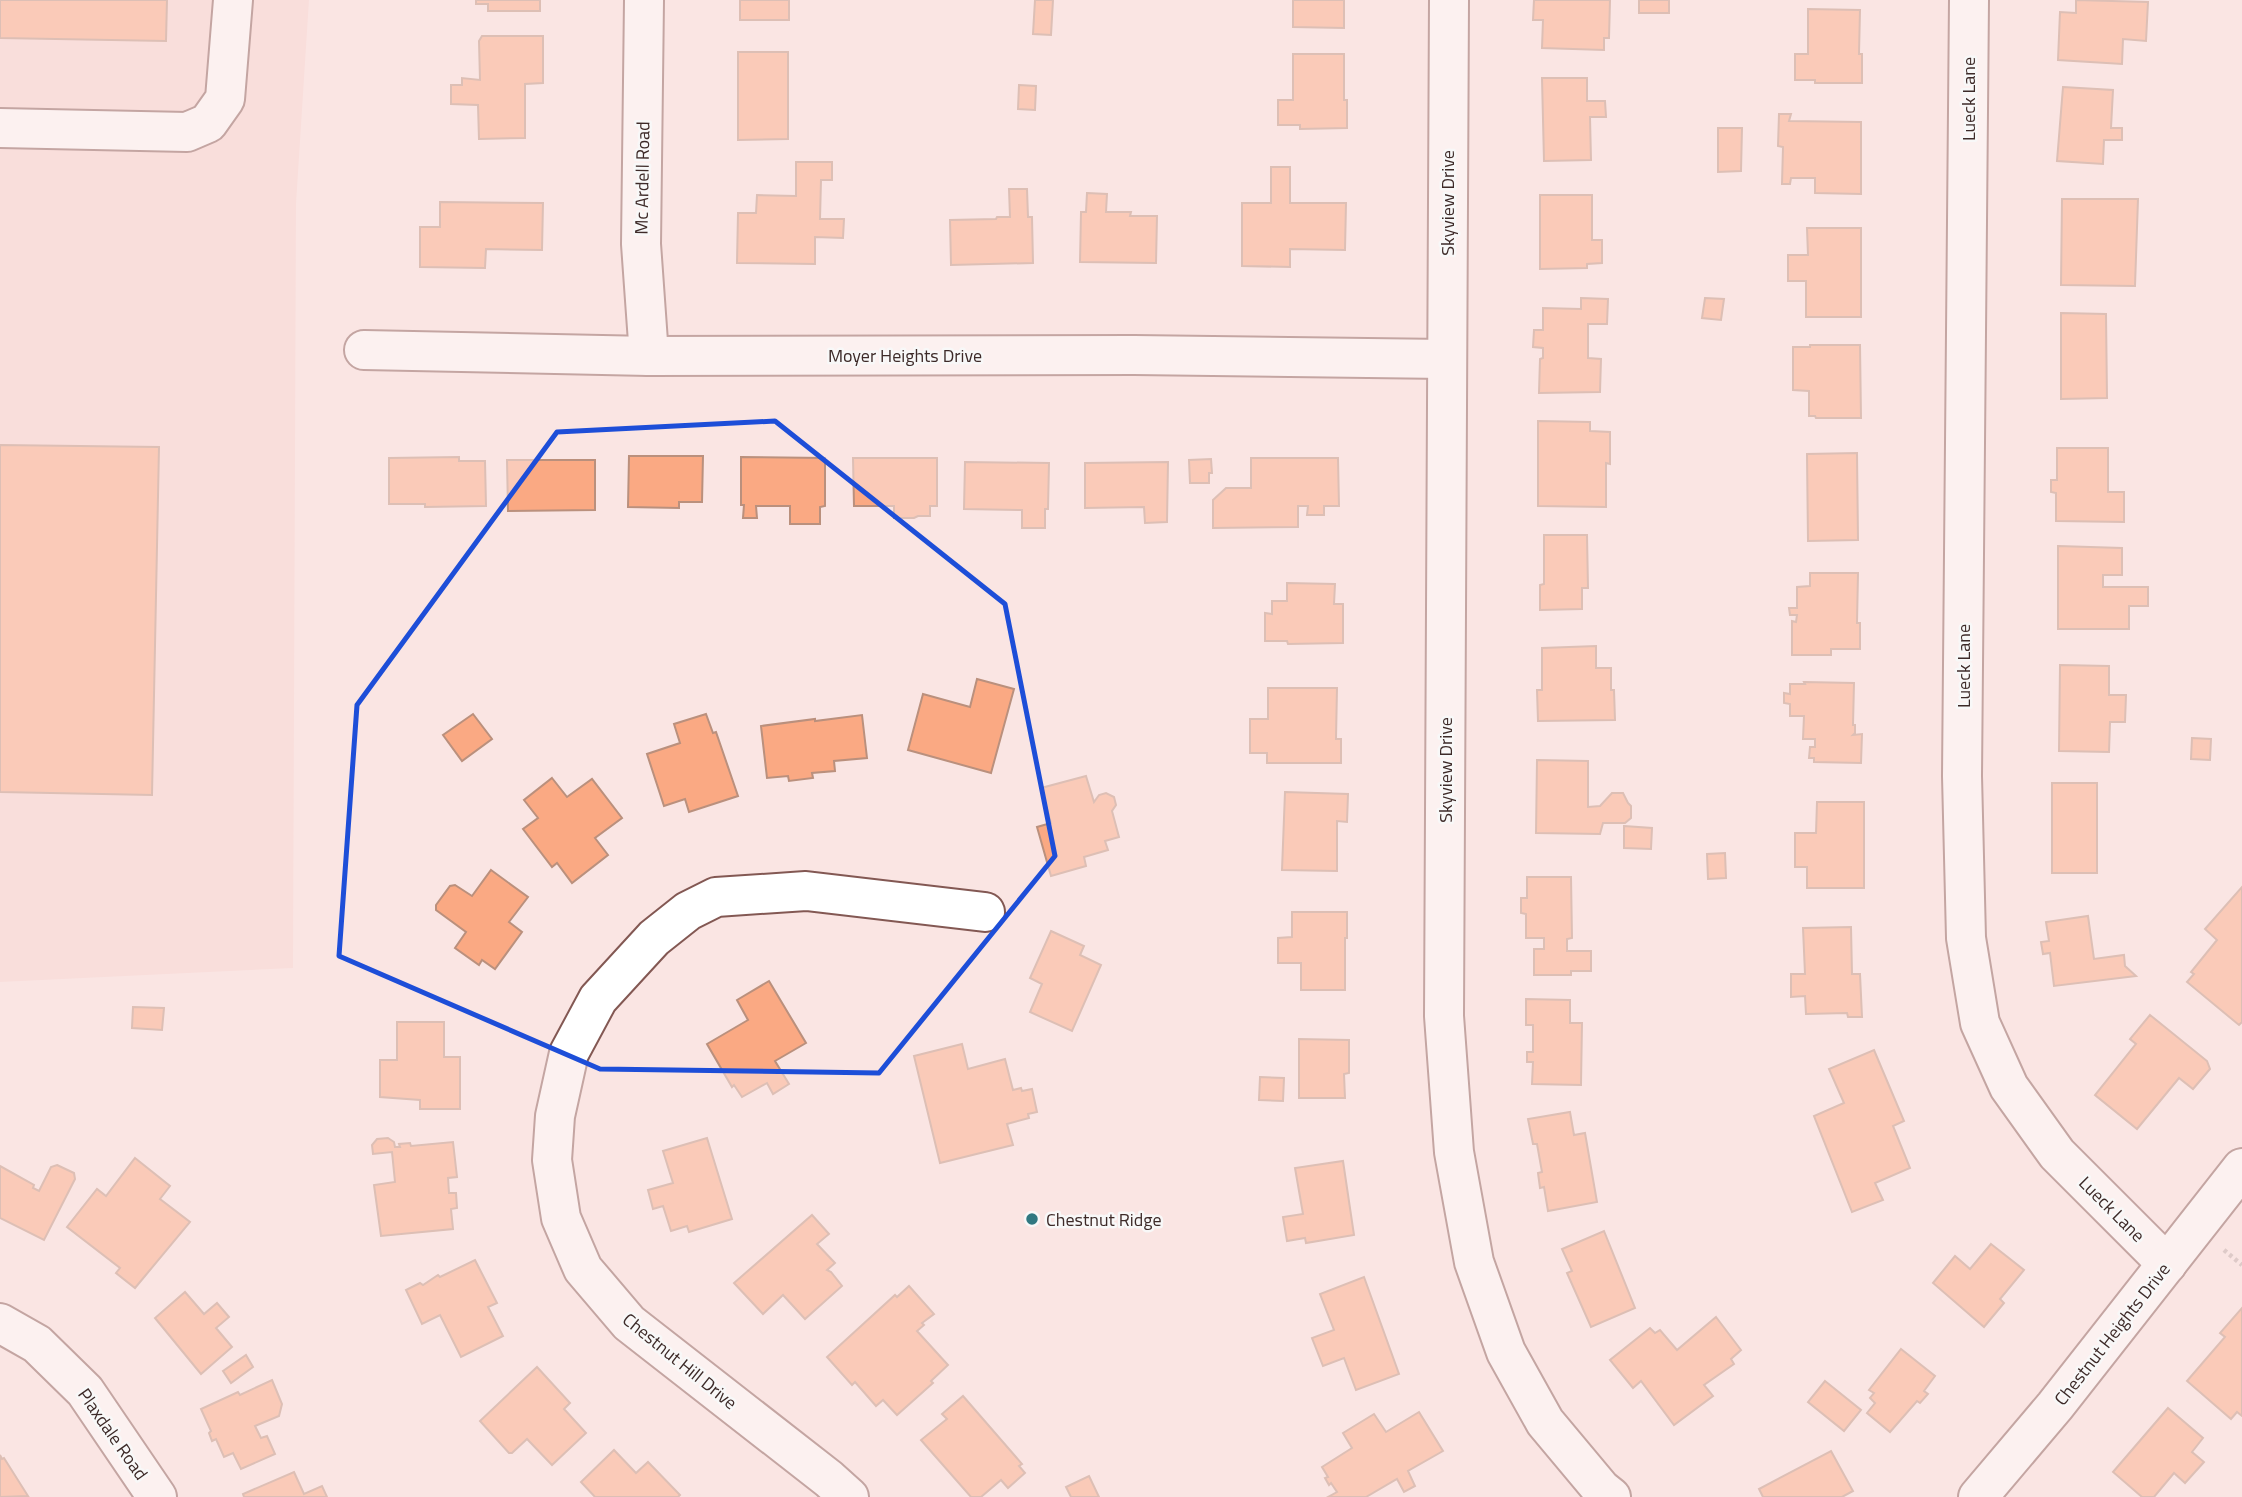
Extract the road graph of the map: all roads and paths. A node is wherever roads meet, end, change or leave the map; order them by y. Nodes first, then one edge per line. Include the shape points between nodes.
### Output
1 (233, 0) edge
2 (644, 0) edge
3 (1449, 0) edge
4 (1969, 0) edge
5 (0, 128) edge
6 (365, 350) dead end
7 (649, 356) junction
8 (1447, 359) junction
9 (985, 912) dead end
10 (2242, 1168) edge
11 (2167, 1264) junction
12 (0, 1323) edge
13 (157, 1497) edge
14 (849, 1497) edge
15 (1611, 1497) edge
16 (1978, 1497) edge

1 - 5 street via 225,99 208,123 187,132
2 - 7 street, Mc Ardell Road via 641,244
3 - 8 street, Skyview Drive
4 - 11 street, Lueck Lane via 1962,776 1966,938 1980,1023 2009,1087 2057,1154
6 - 7 street, Moyer Heights Drive
7 - 8 street, Moyer Heights Drive
8 - 15 street, Skyview Drive via 1444,1016 1454,1152 1474,1262 1506,1352 1545,1422
9 - 14 street, Chestnut Hill Drive via 806,891 716,897 688,911 654,938 598,999 569,1053 555,1116 552,1160 561,1218 583,1269 629,1323
10 - 11 street, Chestnut Heights Drive
11 - 16 street, Chestnut Heights Drive
12 - 13 street, Plaxdale Road via 37,1344 85,1391

